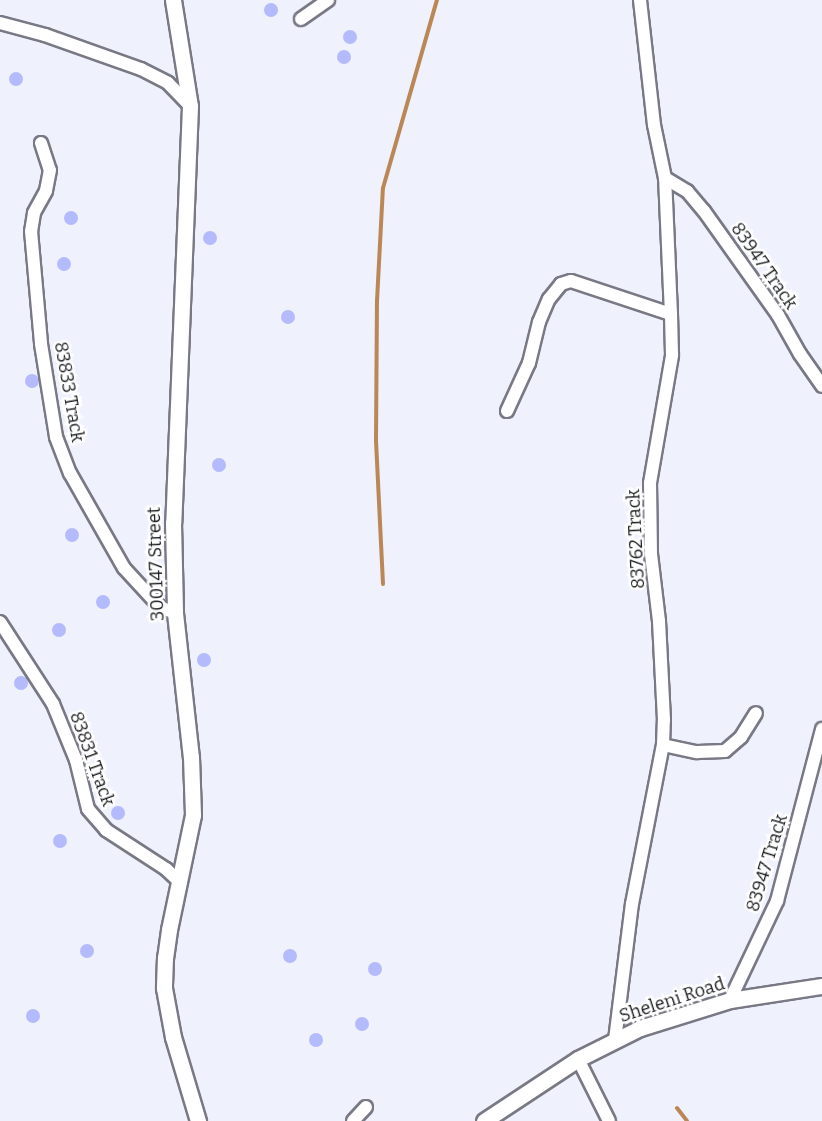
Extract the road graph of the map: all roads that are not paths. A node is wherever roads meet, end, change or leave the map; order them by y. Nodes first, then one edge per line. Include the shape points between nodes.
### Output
1 (173, 0) edge
2 (328, 0) edge
3 (640, 0) edge
4 (301, 19) dead end
5 (0, 23) edge
6 (190, 106) junction
7 (41, 143) dead end
8 (665, 178) junction
9 (671, 314) junction
10 (822, 386) edge
11 (507, 411) dead end
12 (175, 613) junction
13 (0, 622) edge
14 (756, 712) dead end
15 (822, 729) edge
16 (663, 745) junction
17 (817, 771) edge
18 (179, 881) junction
19 (822, 986) edge
20 (730, 1000) junction
21 (615, 1040) junction
22 (578, 1059) junction
23 (366, 1107) dead end
24 (198, 1121) edge
25 (353, 1121) edge
26 (484, 1121) edge
27 (609, 1121) edge

1 - 6 street, 300147 Street
2 - 4 street
3 - 8 street, 83762 Track via 654,125
5 - 6 street via 45,34 141,69 168,83
6 - 12 street, 300147 Street via 173,523
7 - 12 street, 83833 Track via 50,170 31,231 56,437 70,474 124,568 160,608
8 - 9 street, 83762 Track
8 - 10 street, 83947 Track via 687,191 704,211 778,315
9 - 11 street via 572,281 561,284 542,314 529,363
9 - 16 street, 83762 Track via 672,355 650,483
12 - 18 street, 300147 Street via 191,757 193,815
13 - 18 street, 83831 Track via 52,705 76,760 88,809 106,830
14 - 16 street via 741,737 725,752 697,752
15 - 17 street, 83947 Track
16 - 21 street, 83762 Track via 632,904
17 - 20 street, 83947 Track via 777,901
18 - 24 street, 300147 Street via 165,957 164,988 173,1037
19 - 20 street, Sheleni Road
20 - 21 street, Sheleni Road via 640,1028
21 - 22 street, Sheleni Road
22 - 26 street, Sheleni Road
22 - 27 street
23 - 25 street

